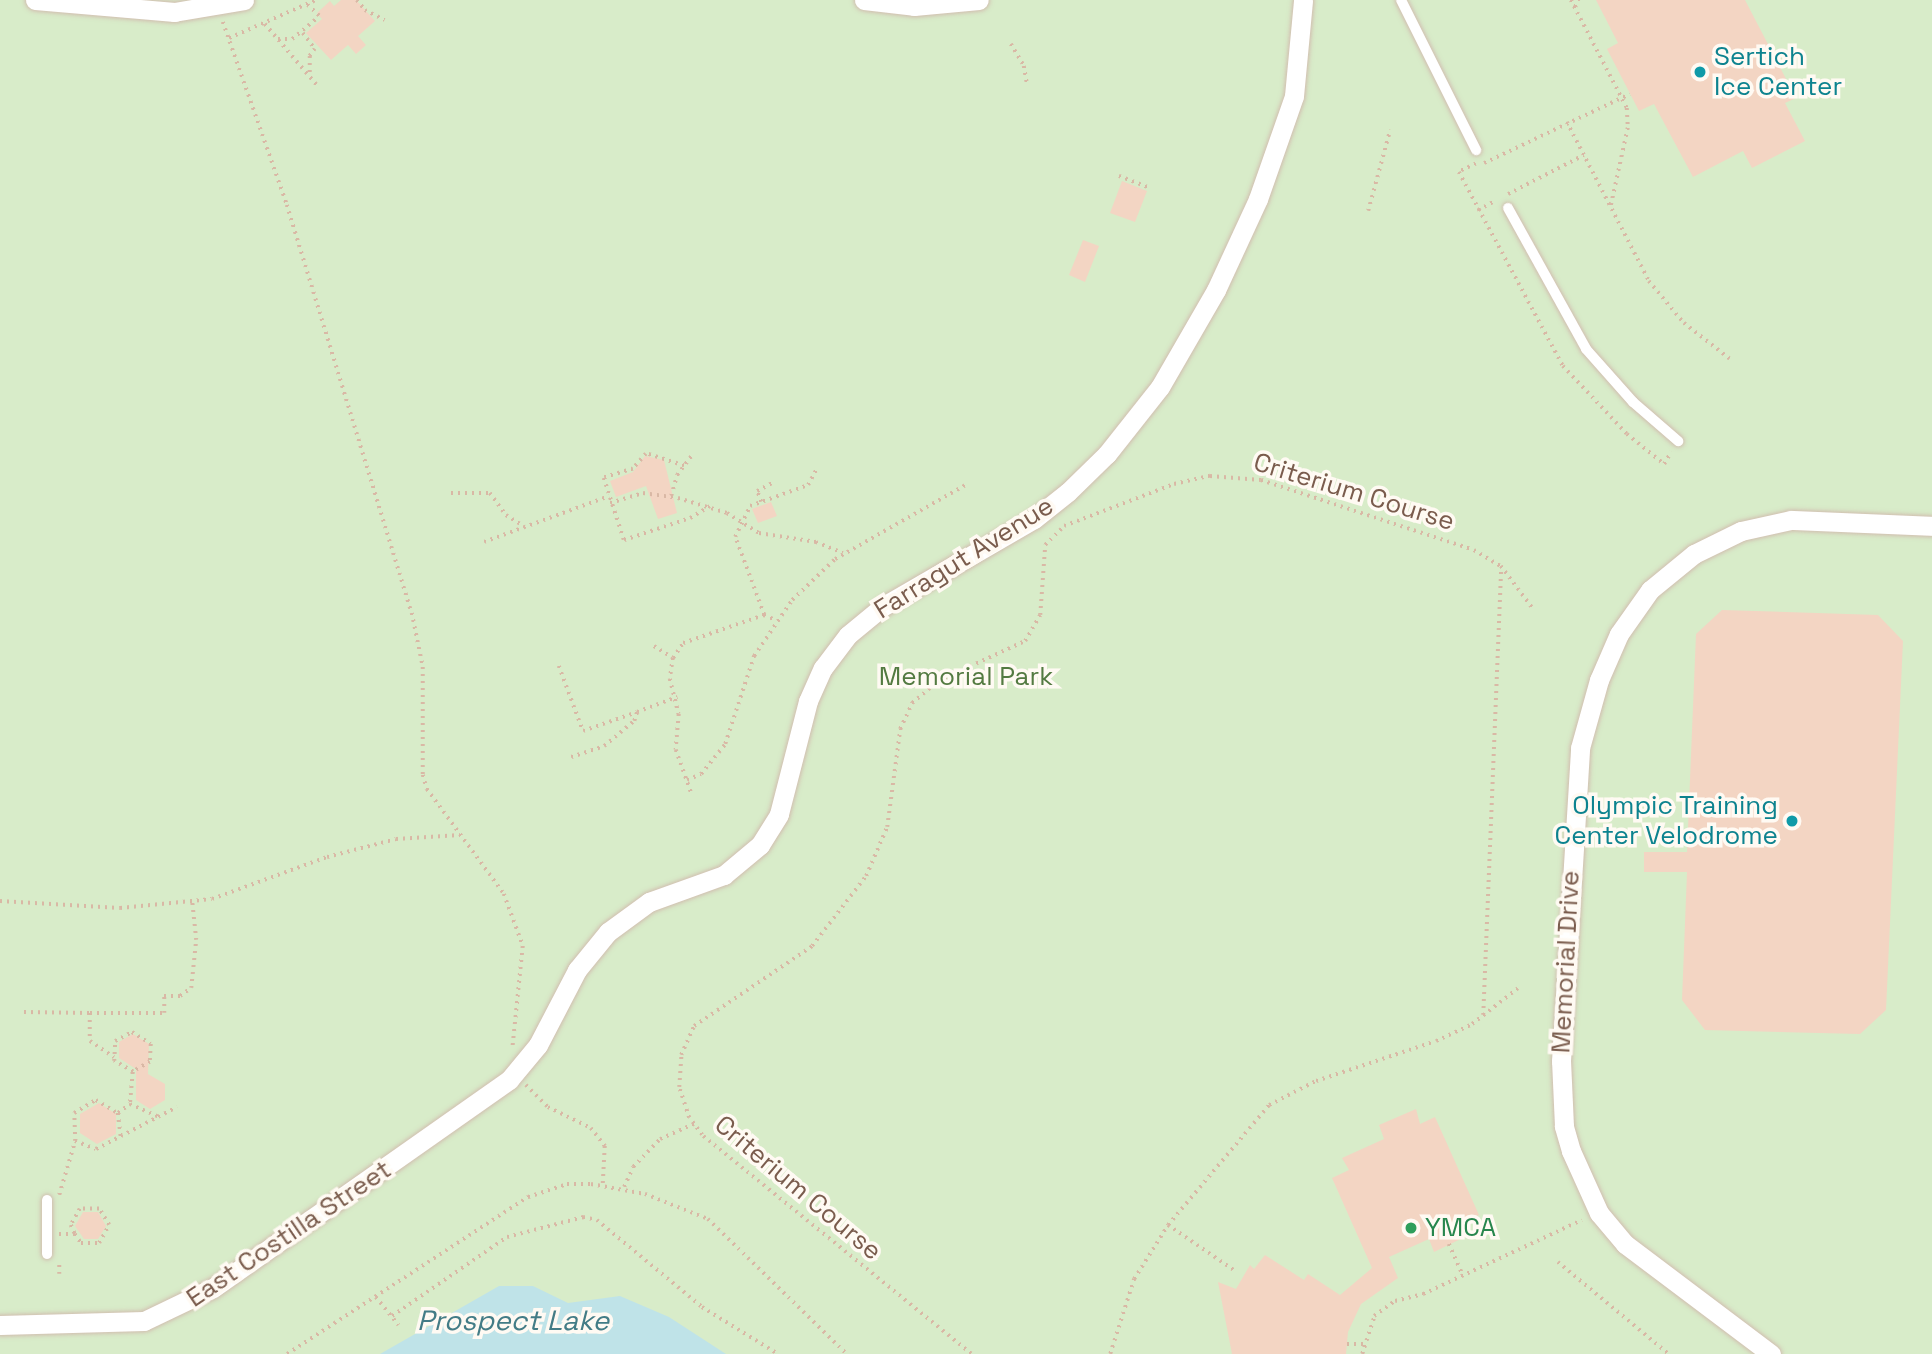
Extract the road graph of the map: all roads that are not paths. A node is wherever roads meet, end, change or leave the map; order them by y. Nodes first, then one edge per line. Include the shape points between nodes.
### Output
1 (35, 0) edge
2 (244, 0) edge
3 (864, 0) edge
4 (979, 0) edge
5 (1303, 0) edge
6 (1401, 0) edge
7 (1476, 150) dead end
8 (1508, 208) dead end
9 (1678, 441) dead end
10 (1932, 526) edge
11 (538, 1045) joint
12 (47, 1200) dead end
13 (47, 1254) dead end
14 (0, 1325) edge
15 (1771, 1354) edge

1 - 2 street via 174,12
3 - 4 street via 914,6
5 - 11 street, Farragut Avenue via 1294,96 1258,199 1216,290 1160,387 1107,454 1068,492 1015,530 882,607 848,635 808,701 771,831 724,875 649,902 608,932 577,970
6 - 7 lane
8 - 9 lane via 1586,349 1633,402
10 - 15 street, Memorial Drive via 1791,520 1741,531 1672,570 1650,590 1619,634 1592,702 1576,771 1561,1061 1564,1126 1579,1176 1599,1213 1625,1244
11 - 14 street, East Costilla Street via 489,1096 189,1303 125,1324
12 - 13 lane

